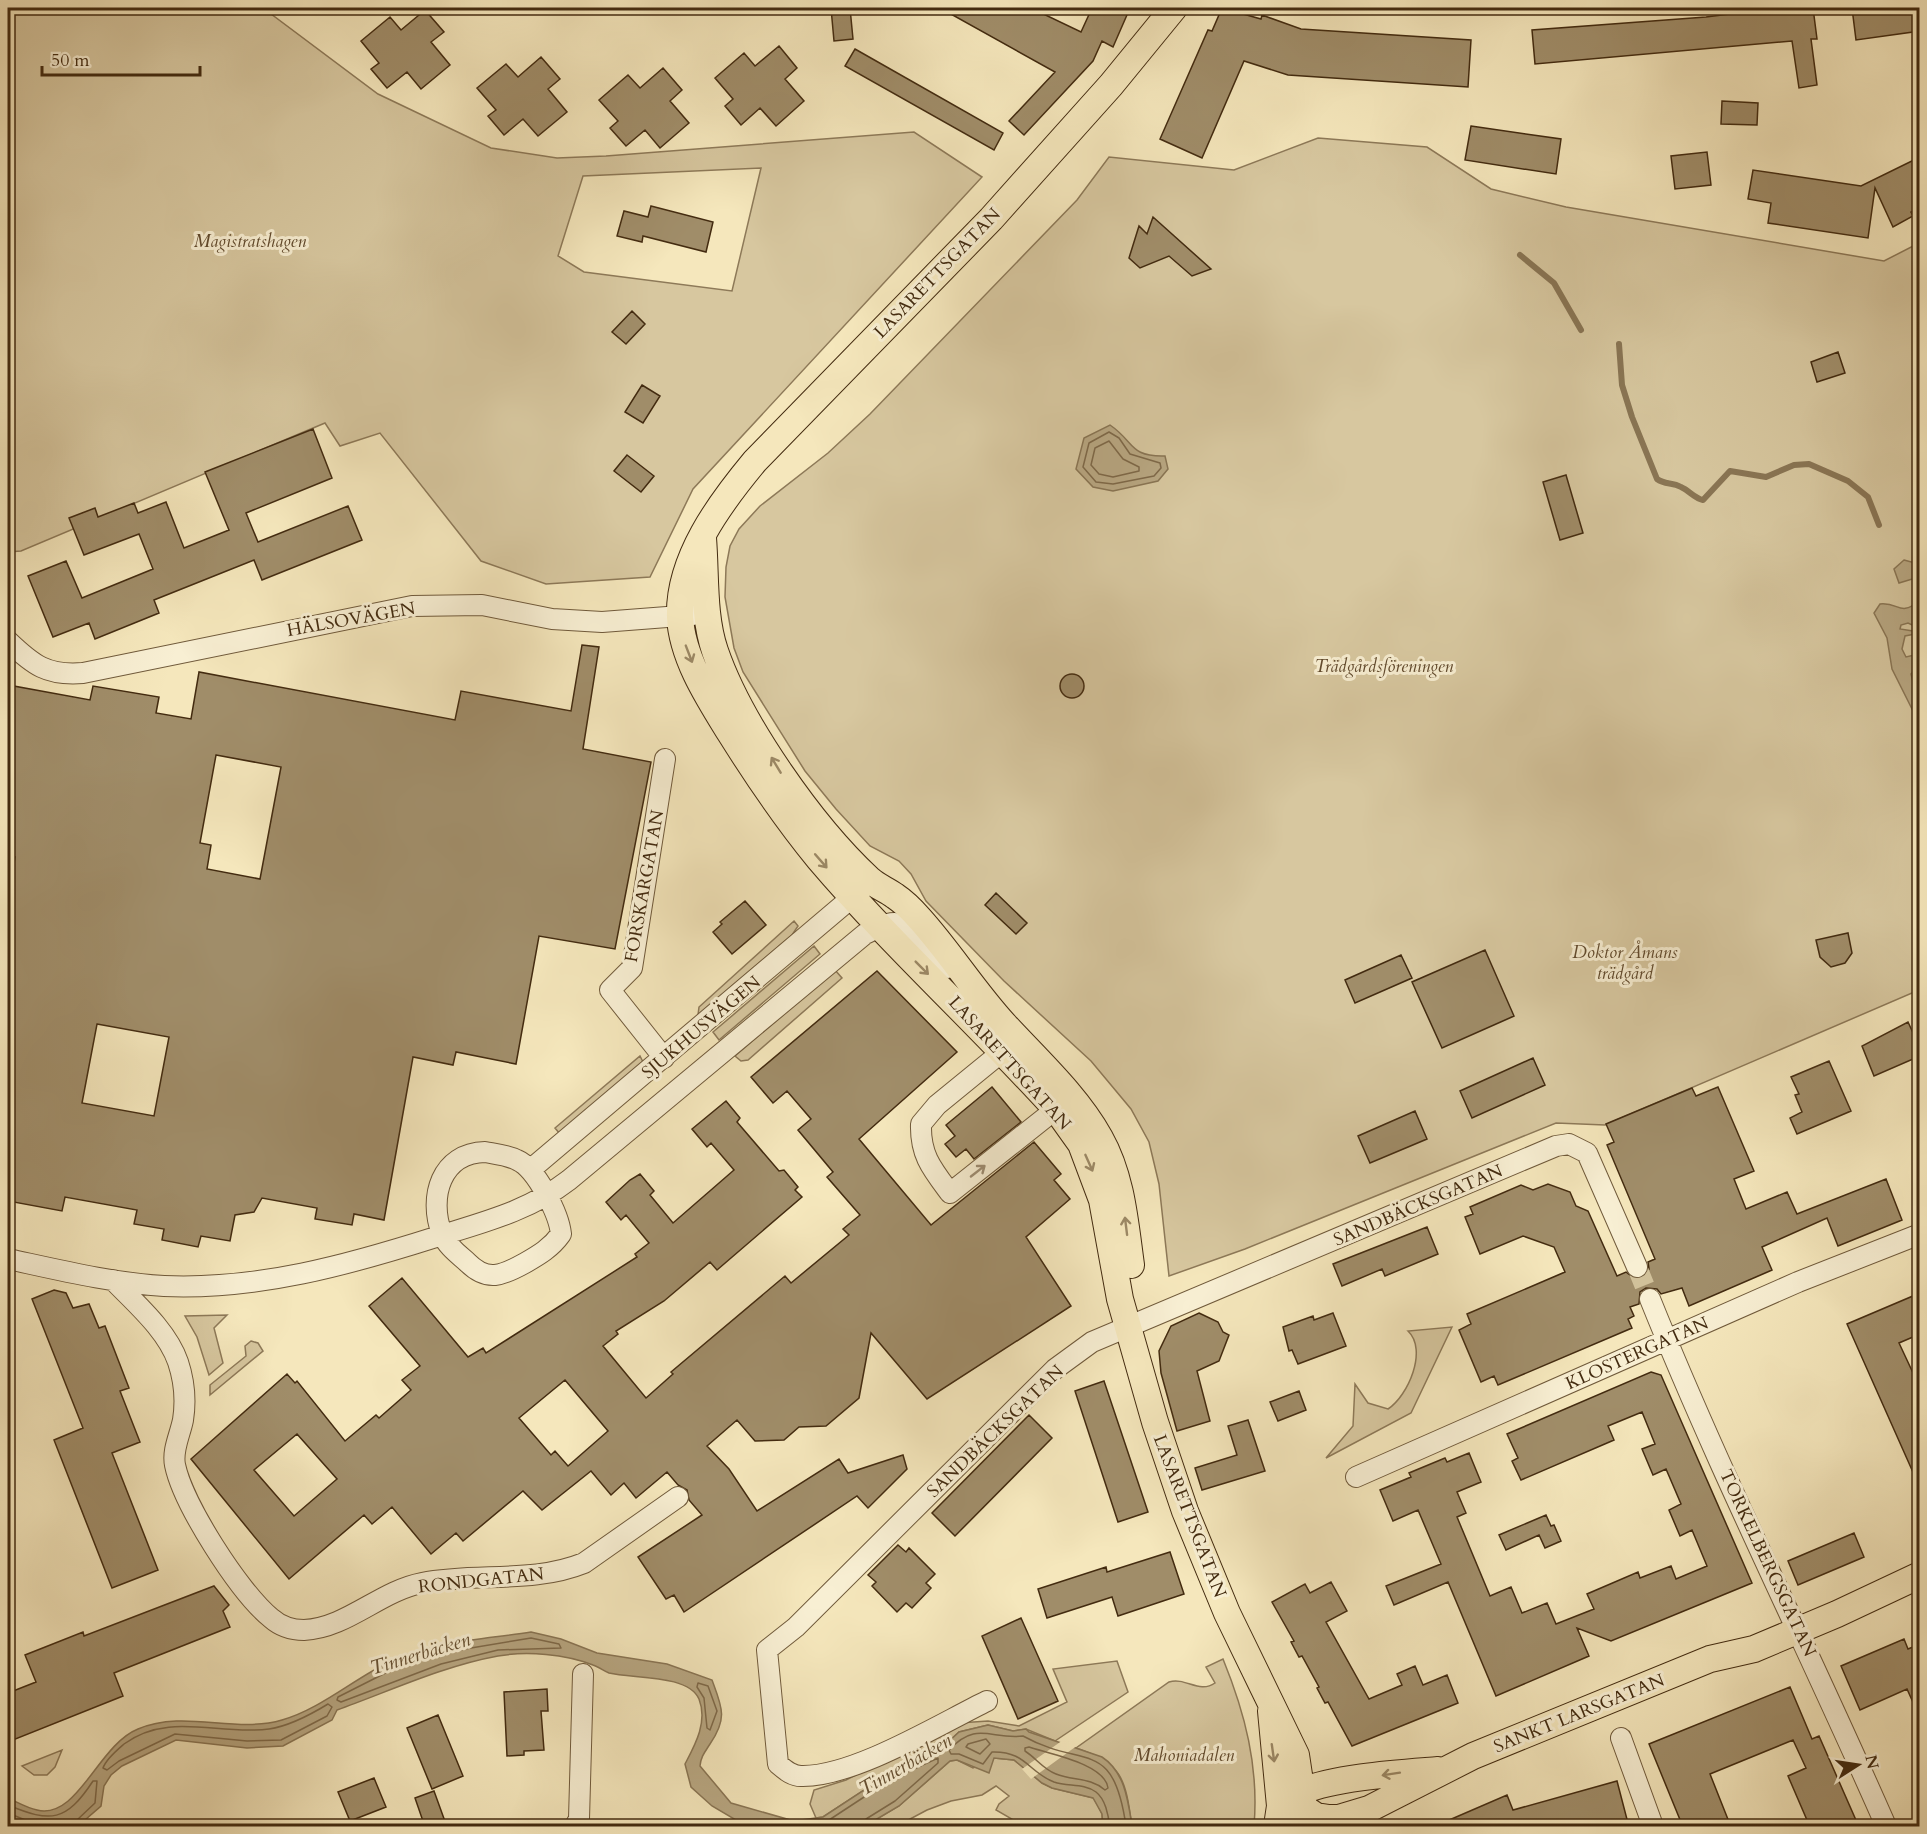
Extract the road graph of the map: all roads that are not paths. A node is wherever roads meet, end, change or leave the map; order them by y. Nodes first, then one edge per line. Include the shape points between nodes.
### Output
1 (1174, 8) edge
2 (703, 538) junction
3 (708, 613) junction
4 (680, 617) junction
5 (8, 641) edge
6 (665, 759) dead end
7 (862, 889) junction
8 (882, 926) junction
9 (981, 999) junction
10 (1011, 1045) junction
11 (664, 1058) junction
12 (1056, 1109) junction
13 (530, 1170) junction
14 (547, 1197) junction
15 (1920, 1234) edge
16 (442, 1235) junction
17 (8, 1258) edge
18 (1637, 1267) tunnel mouth
19 (113, 1280) junction
20 (1650, 1299) tunnel mouth
21 (1130, 1325) junction
22 (1667, 1339) junction
23 (1356, 1477) dead end
24 (678, 1497) dead end
25 (1920, 1570) edge
26 (1920, 1575) edge
27 (1793, 1623) junction
28 (583, 1674) dead end
29 (987, 1701) dead end
30 (1621, 1738) dead end
31 (1449, 1770) junction
32 (1293, 1812) edge
33 (575, 1827) edge
34 (1653, 1827) edge
35 (1886, 1827) edge

1 - 2 main road, LASARETTSGATAN via 991,219 754,460 725,496
2 - 3 main road, LASARETTSGATAN
2 - 4 main road, LASARETTSGATAN via 686,571
3 - 4 street, HÄLSOVÄGEN
7 -> 3 main road, LASARETTSGATAN via 780,772 723,670 714,648
4 - 5 street, HÄLSOVÄGEN via 602,622 552,619 482,605 412,606 65,674 32,663
4 -> 7 main road, LASARETTSGATAN via 686,644 712,704 790,823
6 - 11 street, FORSKARGATAN via 632,968 610,990
7 - 8 main road, LASARETTSGATAN
7 - 9 main road, LASARETTSGATAN via 898,898 920,919
7 - 11 street, SJUKHUSVÄGEN
8 - 9 street, LASARETTSGATAN via 894,922 904,925
8 -> 10 main road, LASARETTSGATAN
8 - 14 street, SJUKHUSVÄGEN via 852,945
9 - 10 main road, LASARETTSGATAN
10 - 12 main road, LASARETTSGATAN
10 -> 12 street via 937,1105 921,1124 923,1153 936,1175 950,1193
21 -> 10 main road, LASARETTSGATAN via 1135,1298 1123,1201 1111,1163 1078,1105
11 - 13 street, SJUKHUSVÄGEN
12 -> 21 main road, LASARETTSGATAN via 1070,1125 1092,1168 1102,1200 1120,1299
13 - 14 street
13 - 16 street via 519,1160 485,1152 454,1161 438,1190 436,1204
14 - 16 street, SJUKHUSVÄGEN via 508,1215
14 - 16 street via 561,1234 548,1249 508,1272 481,1273
15 - 22 street, KLOSTERGATAN
16 - 19 street, SJUKHUSVÄGEN via 338,1266 263,1281 164,1286
17 - 19 street, SJUKHUSVÄGEN
18 - 21 street, SANDBÄCKSGATAN via 1594,1165 1580,1147 1569,1144
19 - 24 street, RONDGATAN via 143,1311 177,1358 184,1402 174,1454 181,1486 221,1557 257,1605 286,1628 322,1627 421,1583 566,1570 584,1563
20 - 22 street, TORKELBERGSGATAN
21 - 29 street, SANDBÄCKSGATAN via 1092,1342 1055,1369 796,1628 766,1650 778,1764 801,1777 846,1770
21 - 32 main road, LASARETTSGATAN via 1143,1381 1185,1511 1227,1612 1270,1699 1272,1740
22 - 23 street, KLOSTERGATAN
22 - 27 street, TORKELBERGSGATAN
25 - 27 main road, SANKT LARSGATAN via 1831,1598
26 - 27 main road, SANKT LARSGATAN
27 - 31 main road, SANKT LARSGATAN via 1746,1633 1710,1659 1473,1756
27 - 35 street, TORKELBERGSGATAN via 1821,1677
28 - 33 street via 579,1819
30 - 34 street
31 - 32 main road, SANKT LARSGATAN via 1400,1793 1320,1802
31 -> 32 main road, SANKT LARSGATAN via 1335,1783

